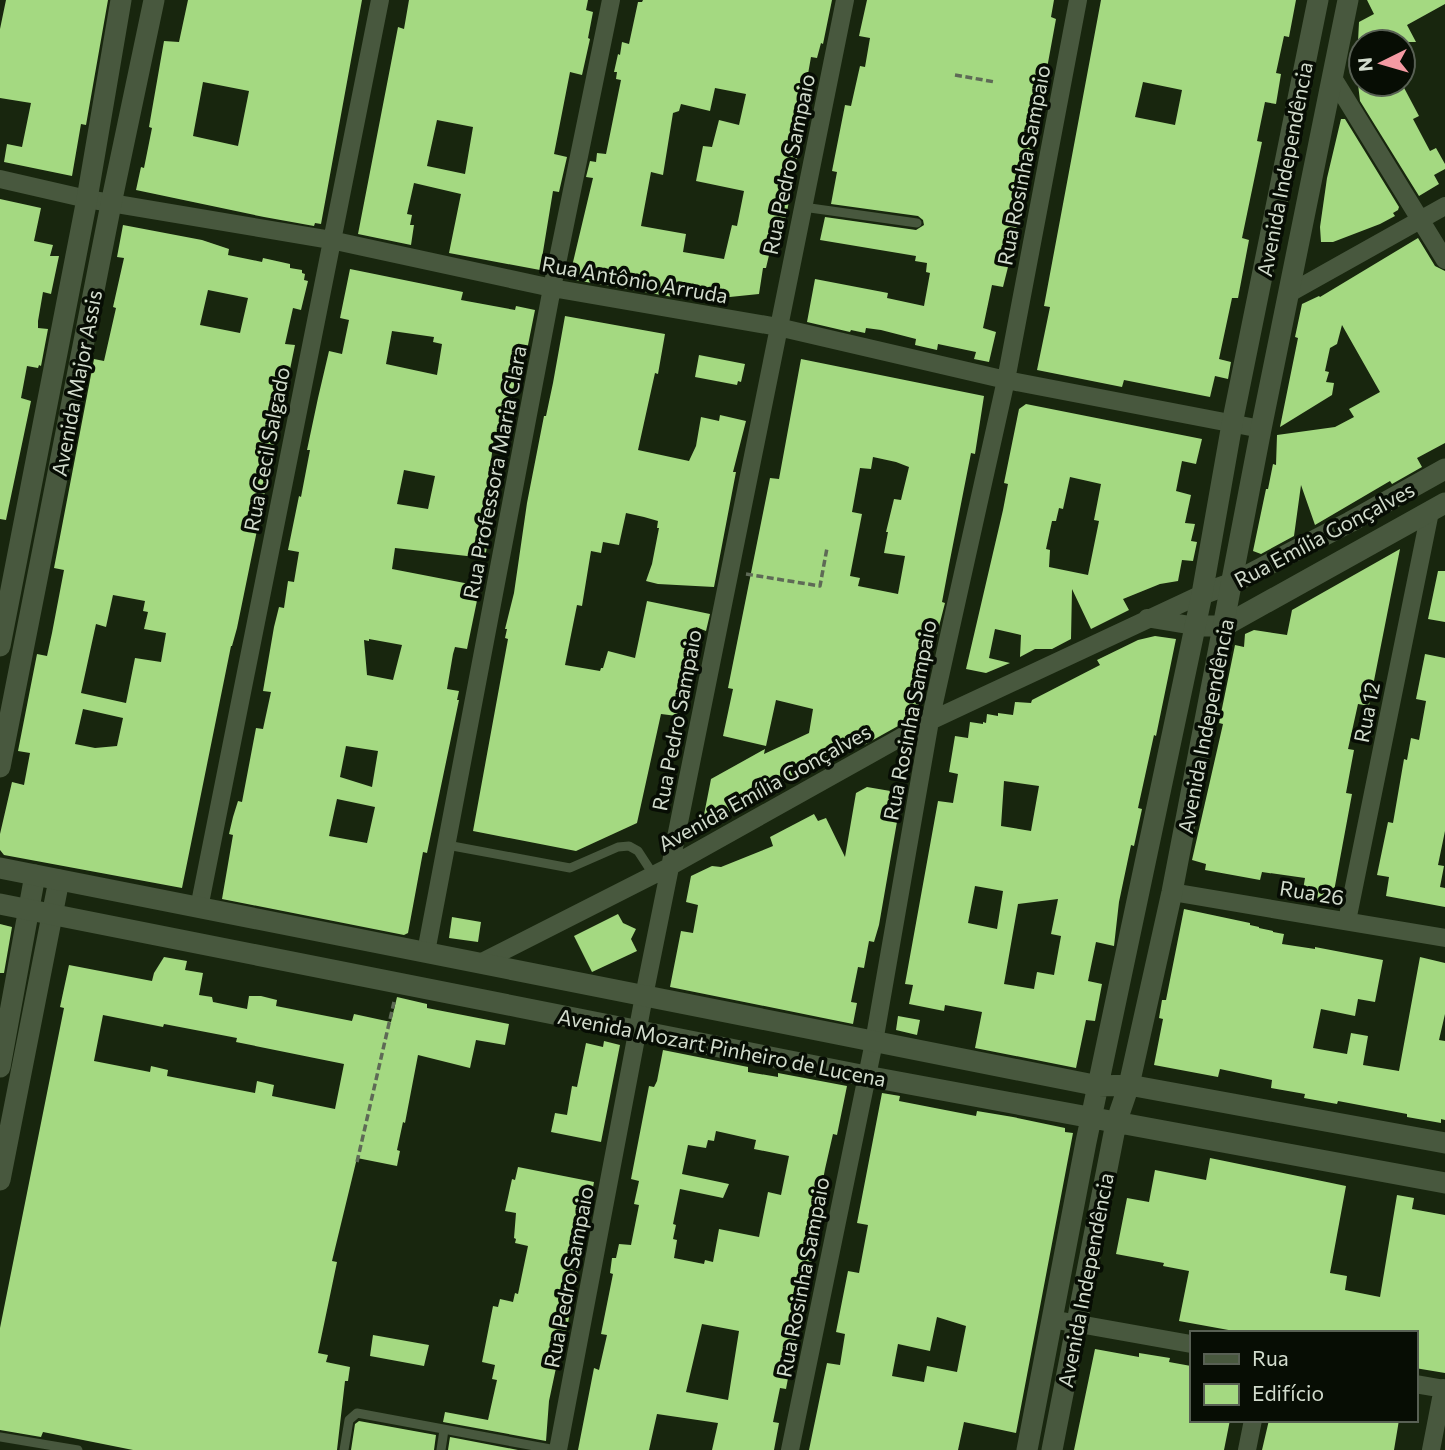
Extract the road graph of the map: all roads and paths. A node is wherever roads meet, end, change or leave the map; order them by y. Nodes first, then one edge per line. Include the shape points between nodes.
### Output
1 (121, 0) edge
2 (154, 0) edge
3 (380, 0) edge
4 (611, 0) edge
5 (845, 0) edge
6 (1078, 0) edge
7 (1318, 0) edge
8 (1348, 0) edge
9 (955, 75) dead end
10 (1333, 78) junction
11 (995, 82) dead end
12 (0, 179) edge
13 (87, 199) junction
14 (111, 204) junction
15 (803, 206) junction
16 (1445, 206) edge
17 (1420, 220) junction
18 (917, 223) dead end
19 (331, 240) junction
20 (1445, 260) edge
21 (552, 288) junction
22 (1288, 294) junction
23 (778, 327) junction
24 (1006, 380) junction
25 (1232, 424) junction
26 (1261, 429) junction
27 (1445, 469) edge
28 (1437, 507) edge
29 (827, 548) dead end
30 (729, 571) junction
31 (1233, 583) junction
32 (11, 587) junction
33 (34, 592) junction
34 (1202, 594) junction
35 (1147, 618) junction
36 (1195, 626) junction
37 (1224, 626) junction
38 (0, 646) edge
39 (930, 721) junction
40 (0, 767) edge
41 (447, 845) junction
42 (671, 866) junction
43 (0, 868) edge
44 (653, 874) junction
45 (35, 875) junction
46 (59, 880) junction
47 (1172, 892) junction
48 (0, 904) edge
49 (199, 908) junction
50 (29, 909) junction
51 (51, 914) junction
52 (242, 916) junction
53 (1348, 921) junction
54 (1445, 938) edge
55 (235, 951) junction
56 (426, 952) junction
57 (480, 963) junction
58 (399, 983) junction
59 (645, 996) junction
60 (638, 1031) junction
61 (874, 1042) junction
62 (1, 1055) edge
63 (866, 1076) junction
64 (1129, 1085) junction
65 (1099, 1086) junction
66 (1091, 1119) junction
67 (1116, 1123) junction
68 (1445, 1143) edge
69 (357, 1161) dead end
70 (0, 1180) edge
71 (1445, 1183) edge
72 (1051, 1319) junction
73 (1077, 1324) junction
74 (1190, 1344) edge
75 (1417, 1384) edge
76 (1444, 1389) edge
77 (1254, 1422) edge
78 (444, 1430) junction
79 (0, 1437) edge
80 (78, 1450) edge
81 (344, 1450) edge
82 (441, 1450) edge
83 (557, 1450) edge
84 (790, 1450) edge
85 (1027, 1450) edge
86 (1052, 1450) edge
87 (1247, 1450) edge
88 (1431, 1450) edge

1 - 13 main road, Avenida Major Assis
2 - 14 main road, Avenida Major Assis
3 - 19 street, Rua Cecil Salgado
4 - 21 street, Rua Professora Maria Clara
5 - 15 street, Rua Pedro Sampaio
6 - 24 street, Rua Rosinha Sampaio
7 - 25 main road, Avenida Independência
8 - 10 main road, Avenida Independência
9 - 11 path
10 - 17 street
10 - 22 main road, Avenida Independência
12 - 13 street, Rua Antônio Arruda
13 - 14 street, Rua Antônio Arruda
13 - 32 main road, Avenida Major Assis
14 - 19 street, Rua Antônio Arruda
14 - 33 main road, Avenida Major Assis
15 - 18 lane
15 - 23 street, Rua Pedro Sampaio
16 - 17 street
17 - 20 street
17 - 22 street
19 - 21 street, Rua Antônio Arruda
19 - 49 street, Rua Cecil Salgado
21 - 23 street, Rua Antônio Arruda
21 - 41 street, Rua Professora Maria Clara
22 - 26 main road, Avenida Independência
23 - 24 street, Rua Antônio Arruda
23 - 30 street, Rua Pedro Sampaio
24 - 25 street, Rua Antônio Arruda
24 - 39 street, Rua Rosinha Sampaio
25 - 26 street, Rua Antônio Arruda
25 - 34 main road, Avenida Independência
26 - 31 main road, Avenida Independência
27 - 31 main road, Rua Emília Gonçalves
28 - 37 main road, Rua Emília Gonçalves
28 - 53 street, Rua 12
29 - 30 path via 820,586
30 - 42 street, Rua Pedro Sampaio
31 - 34 main road, Rua Emília Gonçalves
31 - 37 main road, Avenida Independência
32 - 33 main road
32 - 38 main road, Avenida Major Assis
33 - 40 main road, Avenida Major Assis
34 - 35 street, Avenida Emília Gonçalves
34 - 36 main road, Avenida Independência
35 - 36 street
35 - 39 street, Avenida Emília Gonçalves
36 - 37 main road, Rua Emília Gonçalves
36 - 65 main road, Avenida Independência
37 - 47 main road, Avenida Independência
39 - 42 street, Avenida Emília Gonçalves
39 - 61 street, Rua Rosinha Sampaio
41 - 44 lane via 570,868 629,846 638,851
41 - 56 street, Rua Professora Maria Clara
42 - 44 street, Avenida Emília Gonçalves
42 - 59 street, Rua Pedro Sampaio
43 - 45 main road, Avenida Mozart Pinheiro de Lucena
44 - 57 street, Avenida Emília Gonçalves
45 - 46 main road, Avenida Mozart Pinheiro de Lucena
45 - 50 main road
46 - 49 main road, Avenida Mozart Pinheiro de Lucena
46 - 51 main road
47 - 53 street, Rua 26
47 - 64 main road, Avenida Independência
48 - 50 main road, Avenida Mozart Pinheiro de Lucena
49 - 52 main road, Avenida Mozart Pinheiro de Lucena
50 - 51 main road, Avenida Mozart Pinheiro de Lucena
50 - 62 main road
51 - 55 main road, Avenida Mozart Pinheiro de Lucena
51 - 70 main road
52 - 55 main road
52 - 56 main road, Avenida Mozart Pinheiro de Lucena
53 - 54 street, Rua 26
55 - 58 main road, Avenida Mozart Pinheiro de Lucena
56 - 57 main road, Avenida Mozart Pinheiro de Lucena
57 - 59 main road, Avenida Mozart Pinheiro de Lucena
58 - 60 main road, Avenida Mozart Pinheiro de Lucena
58 - 69 path
59 - 60 street, Rua Pedro Sampaio
59 - 61 main road, Avenida Mozart Pinheiro de Lucena
60 - 63 main road, Avenida Mozart Pinheiro de Lucena
60 - 83 street, Rua Pedro Sampaio
61 - 63 street, Rua Rosinha Sampaio
61 - 65 main road, Avenida Mozart Pinheiro de Lucena
63 - 66 main road, Avenida Mozart Pinheiro de Lucena
63 - 84 street, Rua Rosinha Sampaio
64 - 65 main road, Avenida Mozart Pinheiro de Lucena
64 - 67 main road, Avenida Independência
64 - 68 main road, Avenida Mozart Pinheiro de Lucena
65 - 66 main road, Avenida Independência
66 - 67 main road, Avenida Mozart Pinheiro de Lucena
66 - 72 main road, Avenida Independência
67 - 71 main road, Avenida Mozart Pinheiro de Lucena
67 - 73 main road, Avenida Independência
72 - 73 street
72 - 85 main road, Avenida Independência
73 - 74 street
73 - 86 main road, Avenida Independência
75 - 76 street
76 - 88 street
77 - 87 street
78 - 81 lane via 357,1413 349,1420
78 - 82 lane
78 - 83 lane
79 - 80 lane

